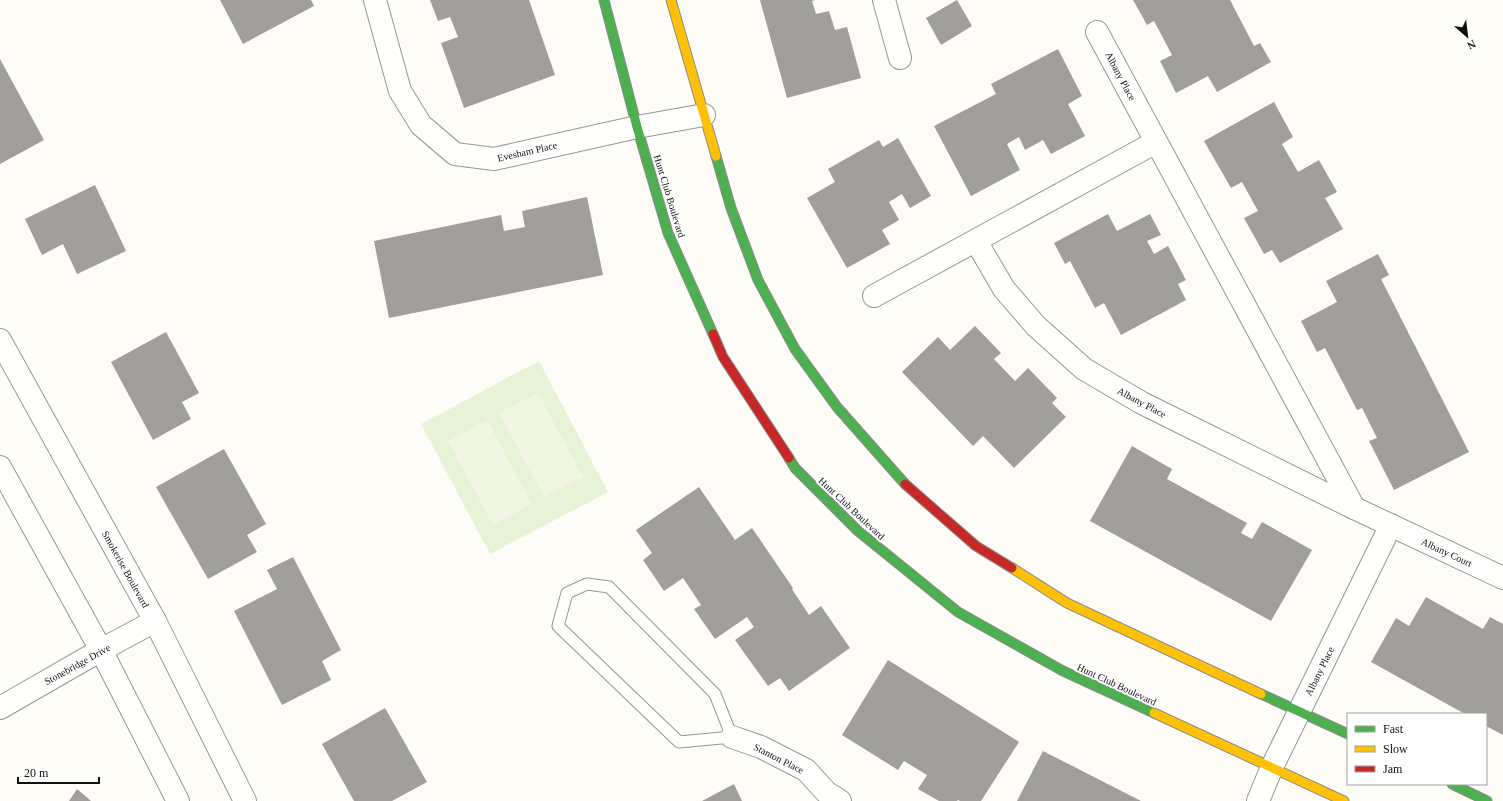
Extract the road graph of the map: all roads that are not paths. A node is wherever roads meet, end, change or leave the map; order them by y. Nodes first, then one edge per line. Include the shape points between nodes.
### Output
1 (375, 0) edge
2 (604, 0) edge
3 (671, 0) edge
4 (884, 0) edge
5 (1097, 32) dead end
6 (900, 58) dead end
7 (704, 115) junction
8 (637, 127) junction
9 (1156, 142) junction
10 (976, 241) junction
11 (874, 296) dead end
12 (0, 340) edge
13 (0, 467) edge
14 (1354, 508) junction
15 (1391, 526) junction
16 (1503, 578) edge
17 (155, 621) junction
18 (101, 650) junction
19 (0, 708) edge
20 (1300, 711) junction
21 (1347, 734) edge
22 (732, 737) junction
23 (1272, 767) junction
24 (1454, 785) edge
25 (832, 798) edge
26 (178, 801) edge
27 (245, 801) edge
28 (1258, 801) edge
29 (1344, 801) edge
30 (1487, 801) edge

1 - 8 street, Evesham Place via 400,91 421,125 455,154 494,159
2 - 8 street, Hunt Club Boulevard
3 - 7 street
4 - 6 street
5 - 9 street, Albany Place
7 - 8 street, Evesham Place
7 - 20 street via 731,208 758,280 795,349 837,407 906,485 976,546 1067,603
8 - 23 street, Hunt Club Boulevard via 668,233 723,357 795,468 858,531 958,612 1063,671
9 - 10 street
9 - 14 street, Albany Place
10 - 11 street
10 - 14 street, Albany Place via 1004,289 1036,326 1084,369 1142,403
12 - 17 street, Smokerise Boulevard
13 - 18 street
14 - 15 street, Albany Place
15 - 16 street, Albany Court
15 - 20 street, Albany Place
17 - 18 street, Stonebridge Drive
17 - 27 street, Smokerise Boulevard
18 - 19 street, Stonebridge Drive
18 - 26 street
20 - 21 street
20 - 23 street, Albany Place
22 - 22 lane via 679,742 558,626 567,593 587,584 609,587 715,694
22 - 25 street, Stanton Place via 761,747 806,770
23 - 28 street, Albany Place
23 - 29 street, Hunt Club Boulevard
24 - 30 street

